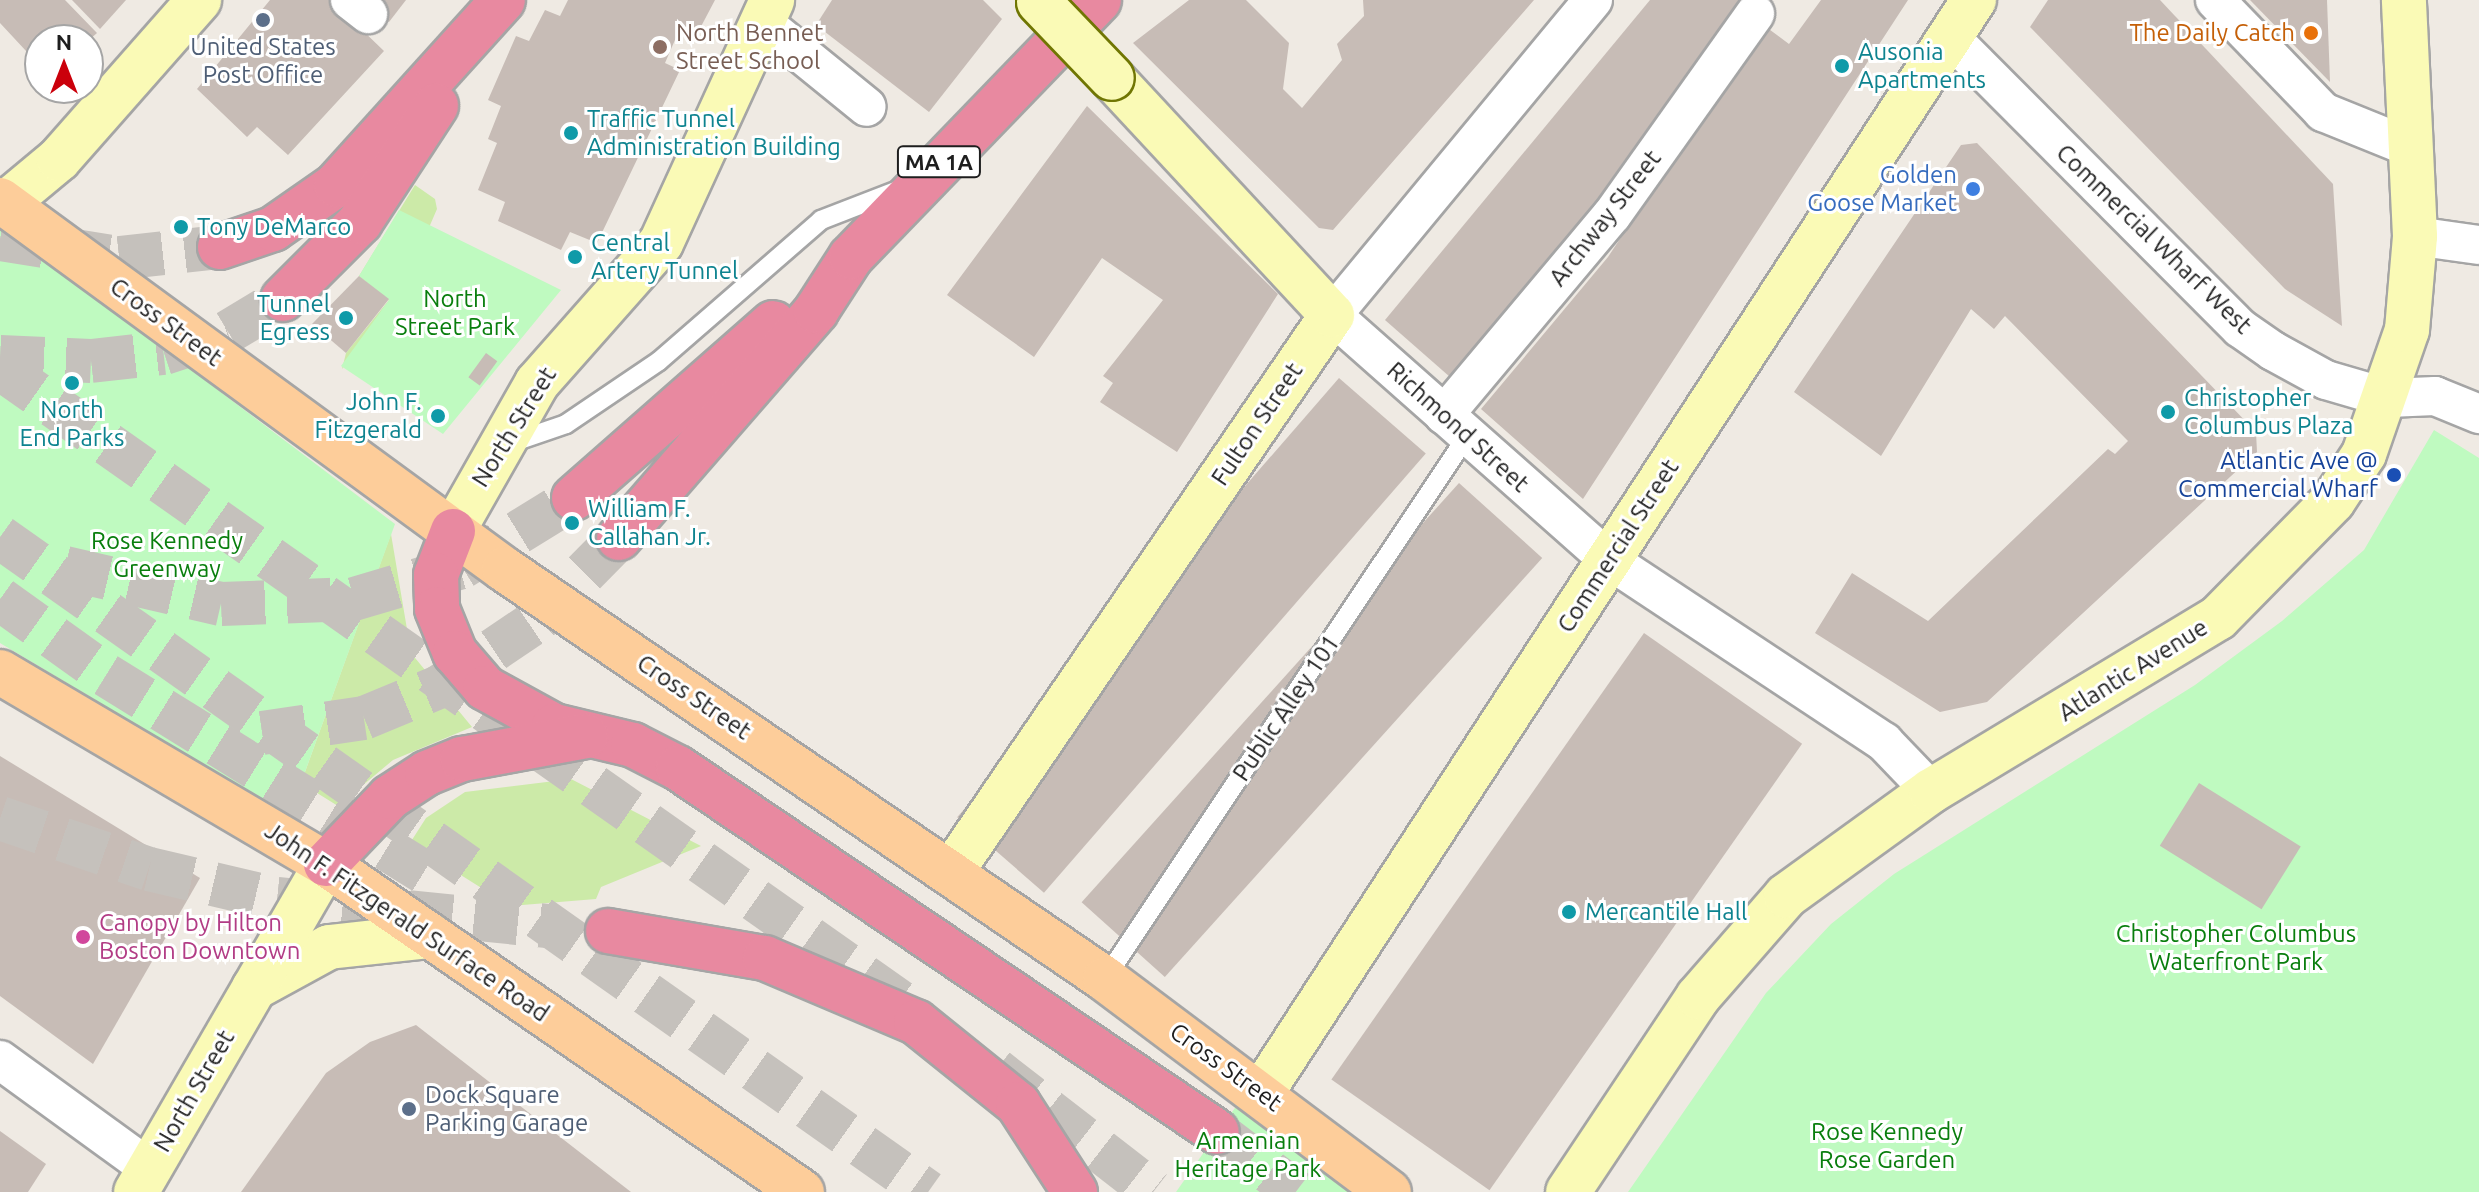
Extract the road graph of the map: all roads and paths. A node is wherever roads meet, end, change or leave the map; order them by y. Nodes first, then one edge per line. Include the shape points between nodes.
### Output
1 (199, 0) edge
2 (503, 0) edge
3 (1099, 0) edge
4 (1593, 0) edge
5 (1974, 0) edge
6 (2215, 0) edge
7 (2404, 0) edge
8 (1038, 1) edge
9 (766, 11) edge
10 (1755, 14) dead end
11 (1950, 37) junction
12 (463, 49) junction
13 (867, 107) dead end
14 (2412, 148) junction
15 (918, 183) junction
16 (2, 204) edge
17 (2415, 236) junction
18 (2479, 245) edge
19 (220, 247) tunnel mouth
20 (851, 257) junction
21 (283, 299) tunnel mouth
22 (1332, 315) junction
23 (2388, 398) junction
24 (2479, 414) edge
25 (1456, 426) junction
26 (498, 446) junction
27 (574, 498) tunnel mouth
28 (453, 531) junction
29 (619, 538) tunnel mouth
30 (1609, 560) junction
31 (0, 672) edge
32 (592, 735) junction
33 (1931, 791) junction
34 (326, 864) junction
35 (952, 871) junction
36 (608, 931) dead end
37 (430, 936) junction
38 (1105, 979) junction
39 (251, 989) junction
40 (0, 1060) edge
41 (1262, 1092) junction
42 (1217, 1132) tunnel mouth
43 (143, 1180) edge
44 (802, 1192) edge
45 (1075, 1192) edge
46 (1389, 1192) edge
47 (1568, 1192) edge

1 - 16 main road via 59,159
2 - 12 highway
3 - 15 highway, MA 1A
4 - 22 street, Fulton Street
5 - 11 main road, Commercial Street
6 - 14 street via 2323,112
7 - 14 main road, Atlantic Avenue
8 - 22 main road, Richmond Street, bridge
9 - 13 street
9 - 26 main road, North Street via 661,243 550,365
10 - 25 street, Archway Street
11 - 23 street, Commercial Wharf West via 2240,328 2326,380
11 - 30 main road, Commercial Street
12 - 19 highway via 317,201 273,229
12 - 21 highway via 372,205
14 - 17 main road, Atlantic Avenue
15 - 20 highway, MA 1A
15 - 26 lane via 821,220 659,361 593,408 541,436
16 - 28 main road, Cross Street
17 - 18 street
17 - 23 main road, Atlantic Avenue via 2407,330
20 - 27 highway
20 - 29 highway via 816,311
22 - 25 street, Richmond Street
22 - 35 main road, Fulton Street
23 - 24 street, Commercial Wharf West via 2435,396
23 - 33 main road, Atlantic Avenue via 2364,454 2333,501 2258,583 2169,652
25 - 30 street, Richmond Street
25 - 38 lane, Public Alley 101
26 - 28 main road, North Street
28 - 32 highway via 435,585 455,653 507,703
28 - 35 main road, Cross Street
30 - 33 street, Richmond Street via 1884,742
30 - 41 main road, Commercial Street
31 - 34 main road, John F. Fitzgerald Surface Road
32 - 34 highway via 443,765 390,797
32 - 42 highway via 649,752 743,808
33 - 47 main road, Atlantic Avenue via 1822,864 1747,936 1689,1008
34 - 37 main road, John F. Fitzgerald Surface Road
34 - 39 main road, North Street
35 - 38 main road, Cross Street
36 - 45 highway via 765,958 916,1022 1018,1104
37 - 39 main road via 329,947
37 - 44 main road, John F. Fitzgerald Surface Road
38 - 41 main road, Cross Street
39 - 43 main road, North Street
40 - 43 street
41 - 46 main road, Cross Street

